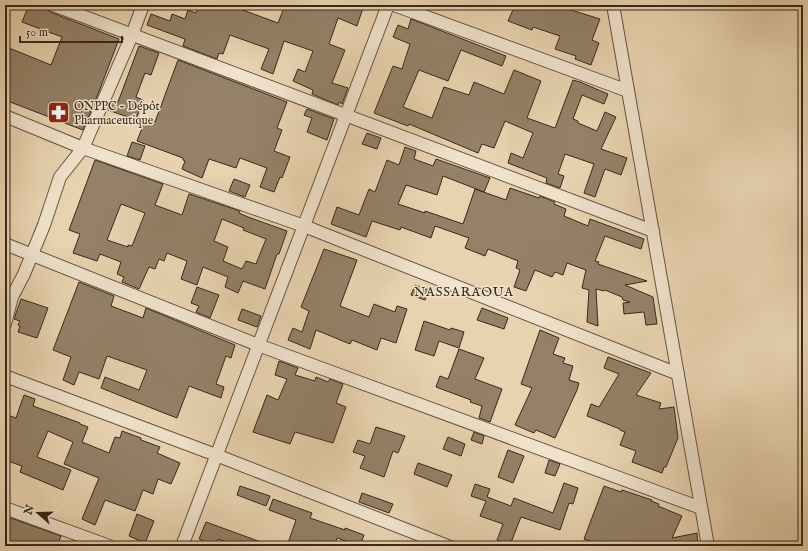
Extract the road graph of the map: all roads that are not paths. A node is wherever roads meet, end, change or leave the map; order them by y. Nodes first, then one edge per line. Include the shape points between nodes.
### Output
1 (53, 5) edge
2 (143, 5) edge
3 (388, 5) edge
4 (394, 5) edge
5 (613, 5) edge
6 (132, 35) junction
7 (628, 91) junction
8 (5, 116) edge
9 (346, 116) junction
10 (83, 148) junction
11 (304, 226) junction
12 (653, 231) junction
13 (5, 244) edge
14 (32, 254) junction
15 (5, 324) edge
16 (258, 345) junction
17 (678, 374) junction
18 (5, 376) edge
19 (216, 455) junction
20 (5, 508) edge
21 (702, 508) junction
22 (109, 546) edge
23 (182, 546) edge
24 (448, 546) edge
25 (708, 546) edge

1 - 6 street
2 - 6 street
3 - 9 street
4 - 7 street
5 - 7 street
6 - 9 street
6 - 10 street
7 - 12 street
8 - 10 street
9 - 11 street
9 - 12 street
10 - 11 street
10 - 14 street via 60,177
11 - 16 street
11 - 17 street
12 - 17 street
13 - 14 street
14 - 15 street via 12,298
14 - 16 street
16 - 19 street
16 - 21 street
17 - 21 street
18 - 19 street
19 - 23 street
19 - 24 street
20 - 22 street
21 - 25 street

